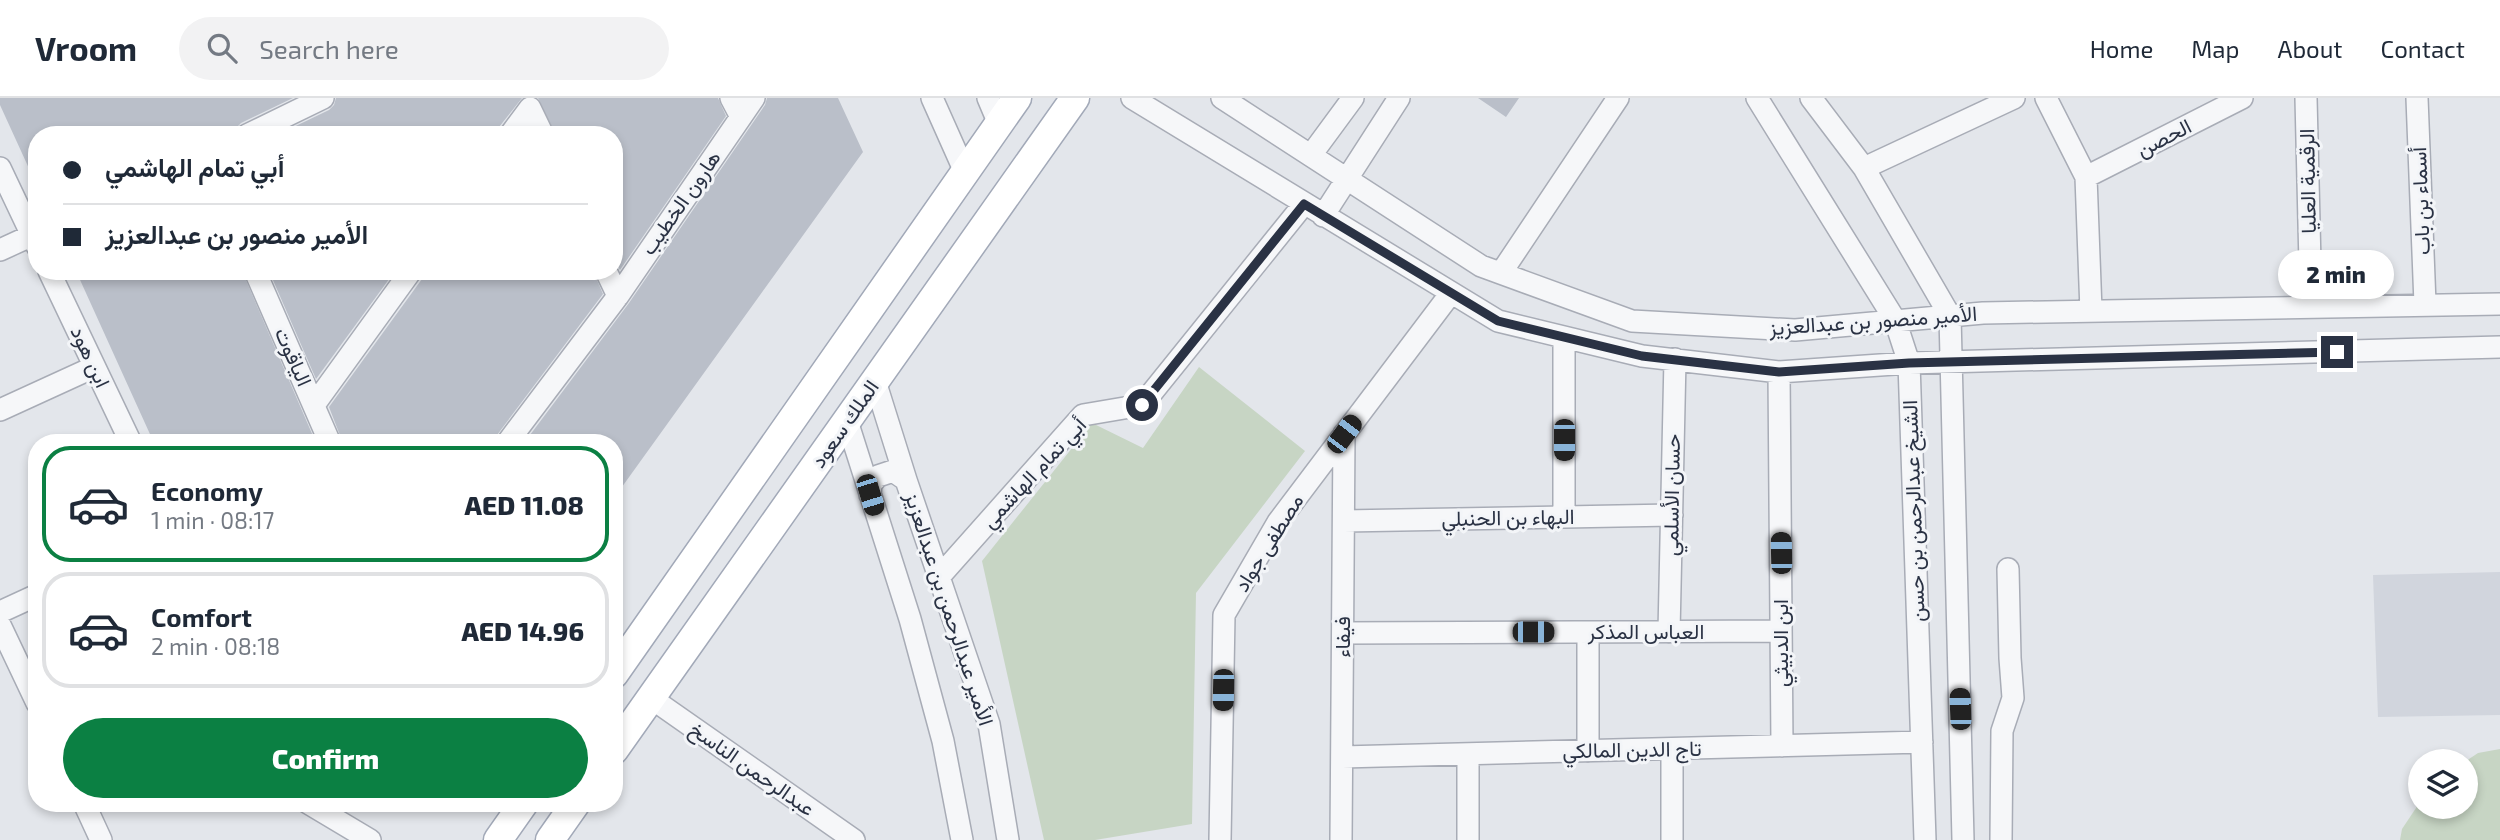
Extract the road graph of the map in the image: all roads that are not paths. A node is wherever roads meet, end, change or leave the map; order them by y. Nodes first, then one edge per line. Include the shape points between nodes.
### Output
1 (323, 98) edge
2 (731, 98) edge
3 (754, 98) edge
4 (932, 98) edge
5 (988, 98) edge
6 (1017, 98) edge
7 (1075, 98) edge
8 (1132, 98) edge
9 (1222, 98) edge
10 (1353, 98) edge
11 (1399, 98) edge
12 (1618, 98) edge
13 (1756, 98) edge
14 (1811, 98) edge
15 (2014, 98) edge
16 (2046, 98) edge
17 (2242, 98) edge
18 (2306, 98) edge
19 (2417, 98) edge
20 (741, 117) junction
21 (999, 124) junction
22 (265, 126) edge
23 (517, 126) edge
24 (539, 126) edge
25 (1311, 155) junction
26 (0, 168) edge
27 (1864, 168) junction
28 (965, 172) junction
29 (2086, 177) junction
30 (1348, 180) junction
31 (1304, 204) junction
32 (1324, 216) junction
33 (28, 224) edge
34 (28, 240) edge
35 (0, 250) edge
36 (1501, 273) junction
37 (53, 280) edge
38 (259, 280) edge
39 (404, 280) edge
40 (610, 280) edge
41 (1451, 293) junction
42 (618, 296) junction
43 (2424, 303) junction
44 (2500, 303) edge
45 (2311, 306) junction
46 (2091, 311) junction
47 (1950, 316) junction
48 (1895, 320) junction
49 (1564, 337) junction
50 (2500, 347) edge
51 (1675, 359) junction
52 (1909, 363) junction
53 (1950, 363) junction
54 (94, 367) junction
55 (1779, 372) junction
56 (875, 381) junction
57 (314, 405) junction
58 (0, 410) edge
59 (847, 421) junction
60 (127, 434) edge
61 (326, 434) edge
62 (514, 434) edge
63 (1344, 434) junction
64 (906, 480) junction
65 (870, 495) junction
66 (1672, 515) junction
67 (1564, 517) junction
68 (1343, 520) junction
69 (2008, 569) dead end
70 (939, 577) junction
71 (28, 599) edge
72 (0, 612) edge
73 (0, 625) edge
74 (1781, 631) junction
75 (1588, 632) junction
76 (1669, 632) junction
77 (1343, 634) junction
78 (623, 661) edge
79 (28, 684) edge
80 (650, 698) junction
81 (623, 737) edge
82 (1922, 742) junction
83 (1782, 746) junction
84 (1672, 749) junction
85 (1588, 751) junction
86 (1468, 754) junction
87 (1342, 757) junction
88 (88, 812) edge
89 (323, 812) edge
90 (518, 812) edge
91 (570, 812) edge
92 (830, 833) edge
93 (101, 840) edge
94 (370, 840) edge
95 (498, 840) edge
96 (550, 840) edge
97 (854, 840) edge
98 (962, 840) edge
99 (1008, 840) edge
100 (1220, 840) edge
101 (1341, 840) edge
102 (1468, 840) edge
103 (1672, 840) edge
104 (1925, 840) edge
105 (1963, 840) edge
106 (2001, 840) edge

1 - 22 street
2 - 20 street
3 - 20 street, هارون الخطيب
4 - 28 street
5 - 21 street
6 - 21 main road
7 - 56 main road, الملك سعود
8 - 31 street, الأمير منصور بن عبدالعزيز
9 - 25 street, الأمير منصور بن عبدالعزيز
10 - 25 street
11 - 30 street
12 - 36 street
13 - 48 street, الشيخ عبدالرحمن بن حسن
14 - 27 street
15 - 27 street
16 - 29 street
17 - 29 street, الحصن
18 - 45 street, الرقمية العليا
19 - 43 street, أسماء بن باب
20 - 42 street, هارون الخطيب
21 - 28 main road
23 - 24 street via 530,108
25 - 30 street, الأمير منصور بن عبدالعزيز
26 - 33 street
27 - 47 street
28 - 78 main road
29 - 46 street
30 - 32 street
30 - 36 street, الأمير منصور بن عبدالعزيز via 1481,266
31 - 32 street, الأمير منصور بن عبدالعزيز
31 - 70 street, أبي تمام الهاشمي via 1142,405 1083,415
32 - 41 street, الأمير منصور بن عبدالعزيز
34 - 35 street
36 - 48 street, الأمير منصور بن عبدالعزيز via 1632,321 1795,330
37 - 54 street, ابن هود
38 - 57 street, الياقوت
39 - 57 street
40 - 42 street
41 - 49 street, الأمير منصور بن عبدالعزيز via 1498,321
41 - 63 street, مصطفى جواد
42 - 62 street, هارون الخطيب
43 - 44 street, الأمير منصور بن عبدالعزيز
43 - 45 street, الأمير منصور بن عبدالعزيز
45 - 46 street, الأمير منصور بن عبدالعزيز
46 - 47 street, الأمير منصور بن عبدالعزيز
47 - 48 street, الأمير منصور بن عبدالعزيز
47 - 53 street, الشيخ عبدالرحمن بن حسن
48 - 52 street, الشيخ عبدالرحمن بن حسن
49 - 51 street, الأمير منصور بن عبدالعزيز
49 - 67 street
50 - 53 street, الأمير منصور بن عبدالعزيز
51 - 55 street, الأمير منصور بن عبدالعزيز
51 - 66 street, حسان الأسلمي
52 - 53 street, الأمير منصور بن عبدالعزيز
52 - 55 street, الأمير منصور بن عبدالعزيز
52 - 82 street, الشيخ عبدالرحمن بن حسن
53 - 105 street, الشيخ عبدالرحمن بن حسن
54 - 58 street
54 - 60 street, ابن هود
55 - 74 street, ابن الدبيثي
56 - 59 main road, الملك سعود
56 - 64 street, الأمير عبدالرحمن بن عبدالعزيز
57 - 61 street, الياقوت
59 - 65 street, الأمير عبدالرحمن بن عبدالعزيز
59 - 80 main road, الملك سعود
63 - 68 street, فيفاء
63 - 100 street, مصطفى جواد via 1278,522 1224,615
64 - 65 street via 893,471 885,472 874,480
64 - 70 street, الأمير عبدالرحمن بن عبدالعزيز
65 - 98 street, الأمير عبدالرحمن بن عبدالعزيز via 943,741
66 - 67 street, البهاء بن الحنبلي
66 - 76 street, حسان الأسلمي
67 - 68 street, البهاء بن الحنبلي
68 - 77 street, فيفاء
69 - 106 street via 2013,698 2002,732
70 - 99 street, الأمير عبدالرحمن بن عبدالعزيز via 989,724
71 - 72 street
73 - 79 street
74 - 76 street, العباس المذكر
74 - 83 street, ابن الدبيثي
75 - 76 street, العباس المذكر
75 - 77 street, العباس المذكر
75 - 85 street
77 - 87 street, فيفاء
80 - 81 main road, الملك سعود
80 - 92 street, عبدالرحمن الناسخ
82 - 83 street, تاج الدين المالكي
82 - 104 street, الشيخ عبدالرحمن بن حسن
83 - 84 street, تاج الدين المالكي
84 - 85 street, تاج الدين المالكي
84 - 103 street
85 - 86 street, تاج الدين المالكي
86 - 87 street, تاج الدين المالكي
86 - 102 street
87 - 101 street, فيفاء
88 - 93 street
89 - 94 street
90 - 95 main road
91 - 96 main road
92 - 97 street, عبدالرحمن الناسخ

